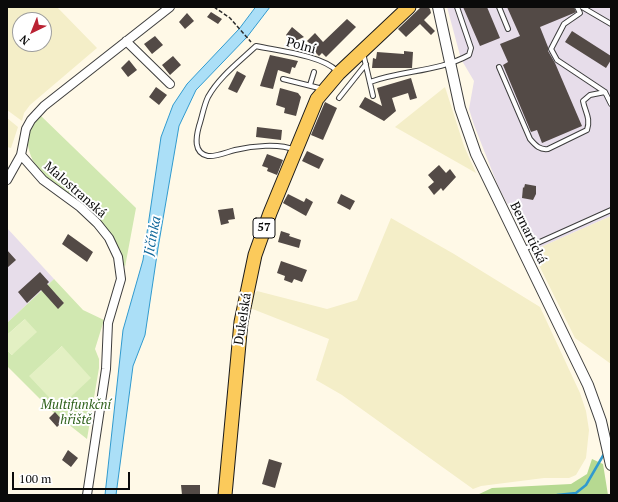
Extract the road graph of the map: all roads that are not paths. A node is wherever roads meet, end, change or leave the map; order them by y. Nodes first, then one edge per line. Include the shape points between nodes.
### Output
1 (170, 7) edge
2 (409, 7) edge
3 (438, 7) edge
4 (457, 7) edge
5 (499, 7) edge
6 (577, 7) edge
7 (582, 7) edge
8 (611, 24) edge
9 (508, 29) dead end
10 (126, 41) junction
11 (362, 51) junction
12 (366, 64) junction
13 (450, 64) junction
14 (499, 67) dead end
15 (314, 72) dead end
16 (338, 73) junction
17 (283, 79) dead end
18 (370, 82) junction
19 (170, 84) dead end
20 (310, 85) junction
21 (323, 90) junction
22 (605, 92) junction
23 (373, 96) dead end
24 (339, 98) dead end
25 (611, 104) edge
26 (295, 150) junction
27 (20, 155) junction
28 (7, 180) edge
29 (611, 210) edge
30 (522, 250) junction
31 (609, 457) edge
32 (87, 495) edge
33 (225, 495) edge

1 - 10 street
2 - 11 main road, Dukelská / 57
3 - 13 street, Bernartická
4 - 13 lane via 471,52
5 - 9 lane
6 - 22 lane via 580,13 564,24 552,49 557,60
7 - 8 lane
10 - 19 street
10 - 27 street via 39,110 26,129
11 - 12 lane
11 - 16 main road, Dukelská / 57
12 - 18 lane
12 - 24 lane
13 - 18 lane via 425,71 383,77
13 - 30 street, Bernartická via 460,108 476,154
14 - 22 lane via 530,139 543,149 587,130 588,114 583,101 590,95
15 - 20 lane
16 - 21 main road, Dukelská / 57
16 - 26 lane, Polní via 334,68 303,56 254,44 220,80 208,98 198,127 196,146 200,152 208,156 267,146 289,147
17 - 20 lane
18 - 23 lane
20 - 21 lane
21 - 26 main road, Dukelská / 57
22 - 25 lane
26 - 33 main road, Dukelská / 57 via 262,234 245,300 238,344
27 - 28 street
27 - 32 street, Malostranská via 43,180 97,223 109,238 118,257 121,279 108,323 106,369
29 - 30 lane
30 - 31 street, Bernartická via 590,380

